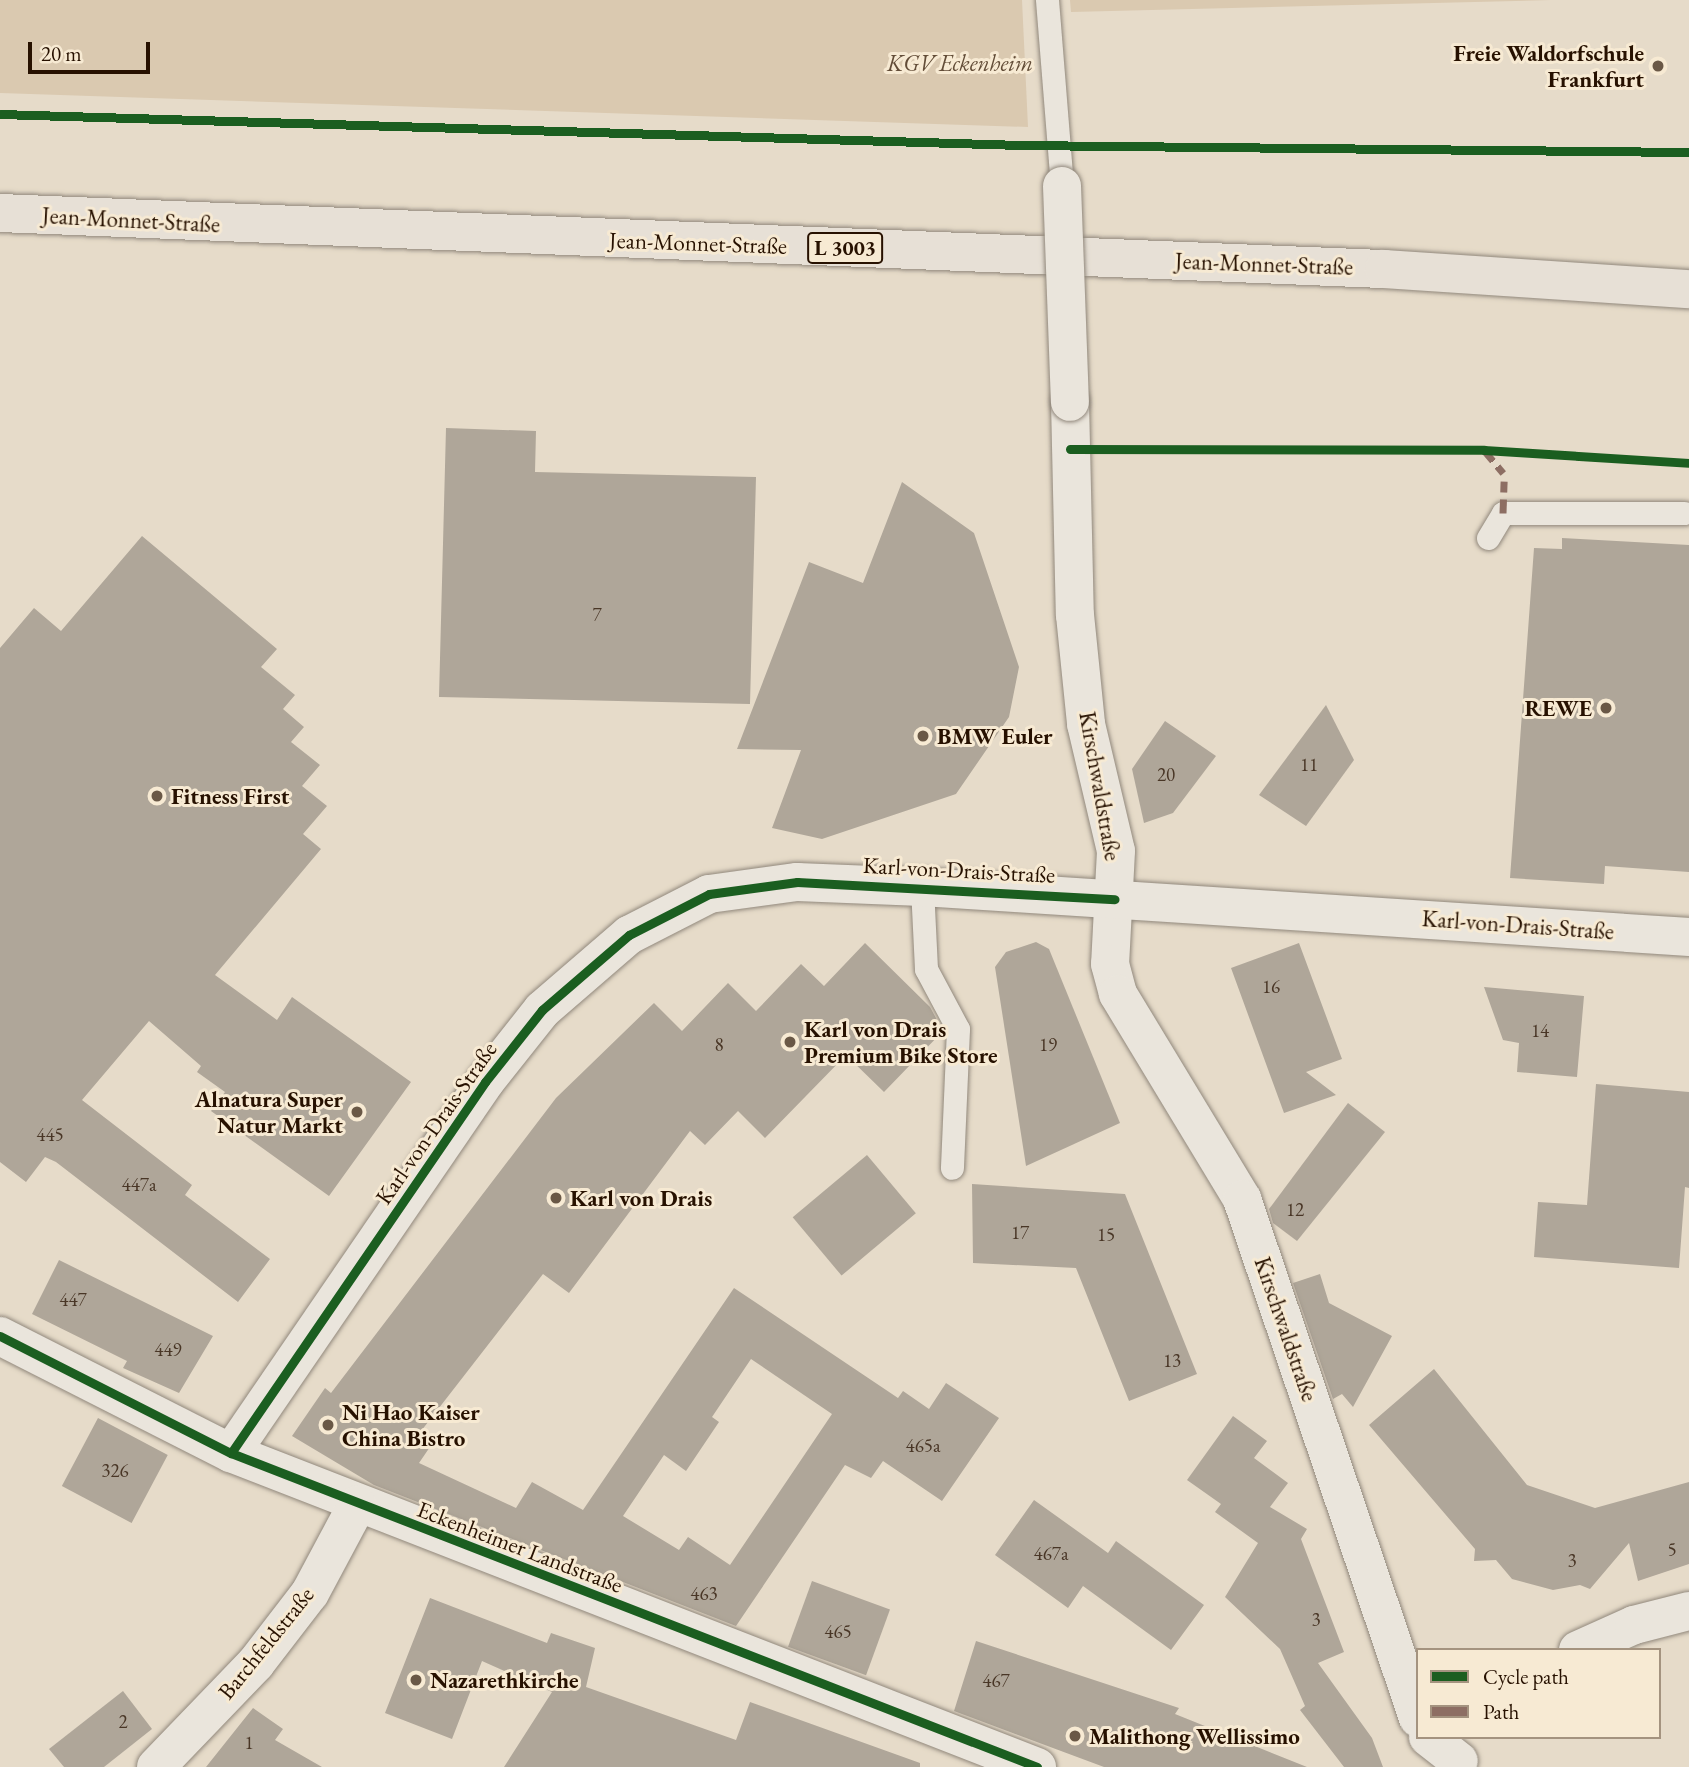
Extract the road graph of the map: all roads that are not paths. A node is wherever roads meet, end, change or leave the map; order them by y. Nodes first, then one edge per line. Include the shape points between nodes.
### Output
1 (1047, 0) edge
2 (1062, 186) joint
3 (0, 213) edge
4 (1689, 289) edge
5 (1684, 513) dead end
6 (1488, 538) dead end
7 (922, 887) junction
8 (1115, 899) junction
9 (1689, 937) edge
10 (952, 1168) dead end
11 (0, 1336) edge
12 (231, 1453) junction
13 (357, 1505) junction
14 (1689, 1611) edge
15 (1582, 1648) edge
16 (1416, 1712) edge
17 (1432, 1739) edge
18 (1464, 1755) edge
19 (156, 1767) edge
20 (1037, 1767) edge

1 - 2 lane, Kirschwaldstraße
2 - 8 street, Kirschwaldstraße, bridge via 1075,615 1086,724 1116,852
3 - 4 main road, Jean-Monnet-Straße / L 3003 via 1384,269
5 - 6 lane via 1503,513
7 - 8 street, Karl-von-Drais-Straße
7 - 10 lane via 926,969 958,1029
7 - 12 street, Karl-von-Drais-Straße via 797,881 709,894 629,935 542,1010 485,1082
8 - 9 street, Karl-von-Drais-Straße
8 - 16 street, Kirschwaldstraße via 1110,964 1118,994 1241,1199
11 - 12 street, Eckenheimer Landstraße
12 - 13 street, Eckenheimer Landstraße
13 - 19 street, Barchfeldstraße via 310,1593 256,1663
13 - 20 street, Eckenheimer Landstraße
14 - 15 street via 1634,1625
17 - 18 street

